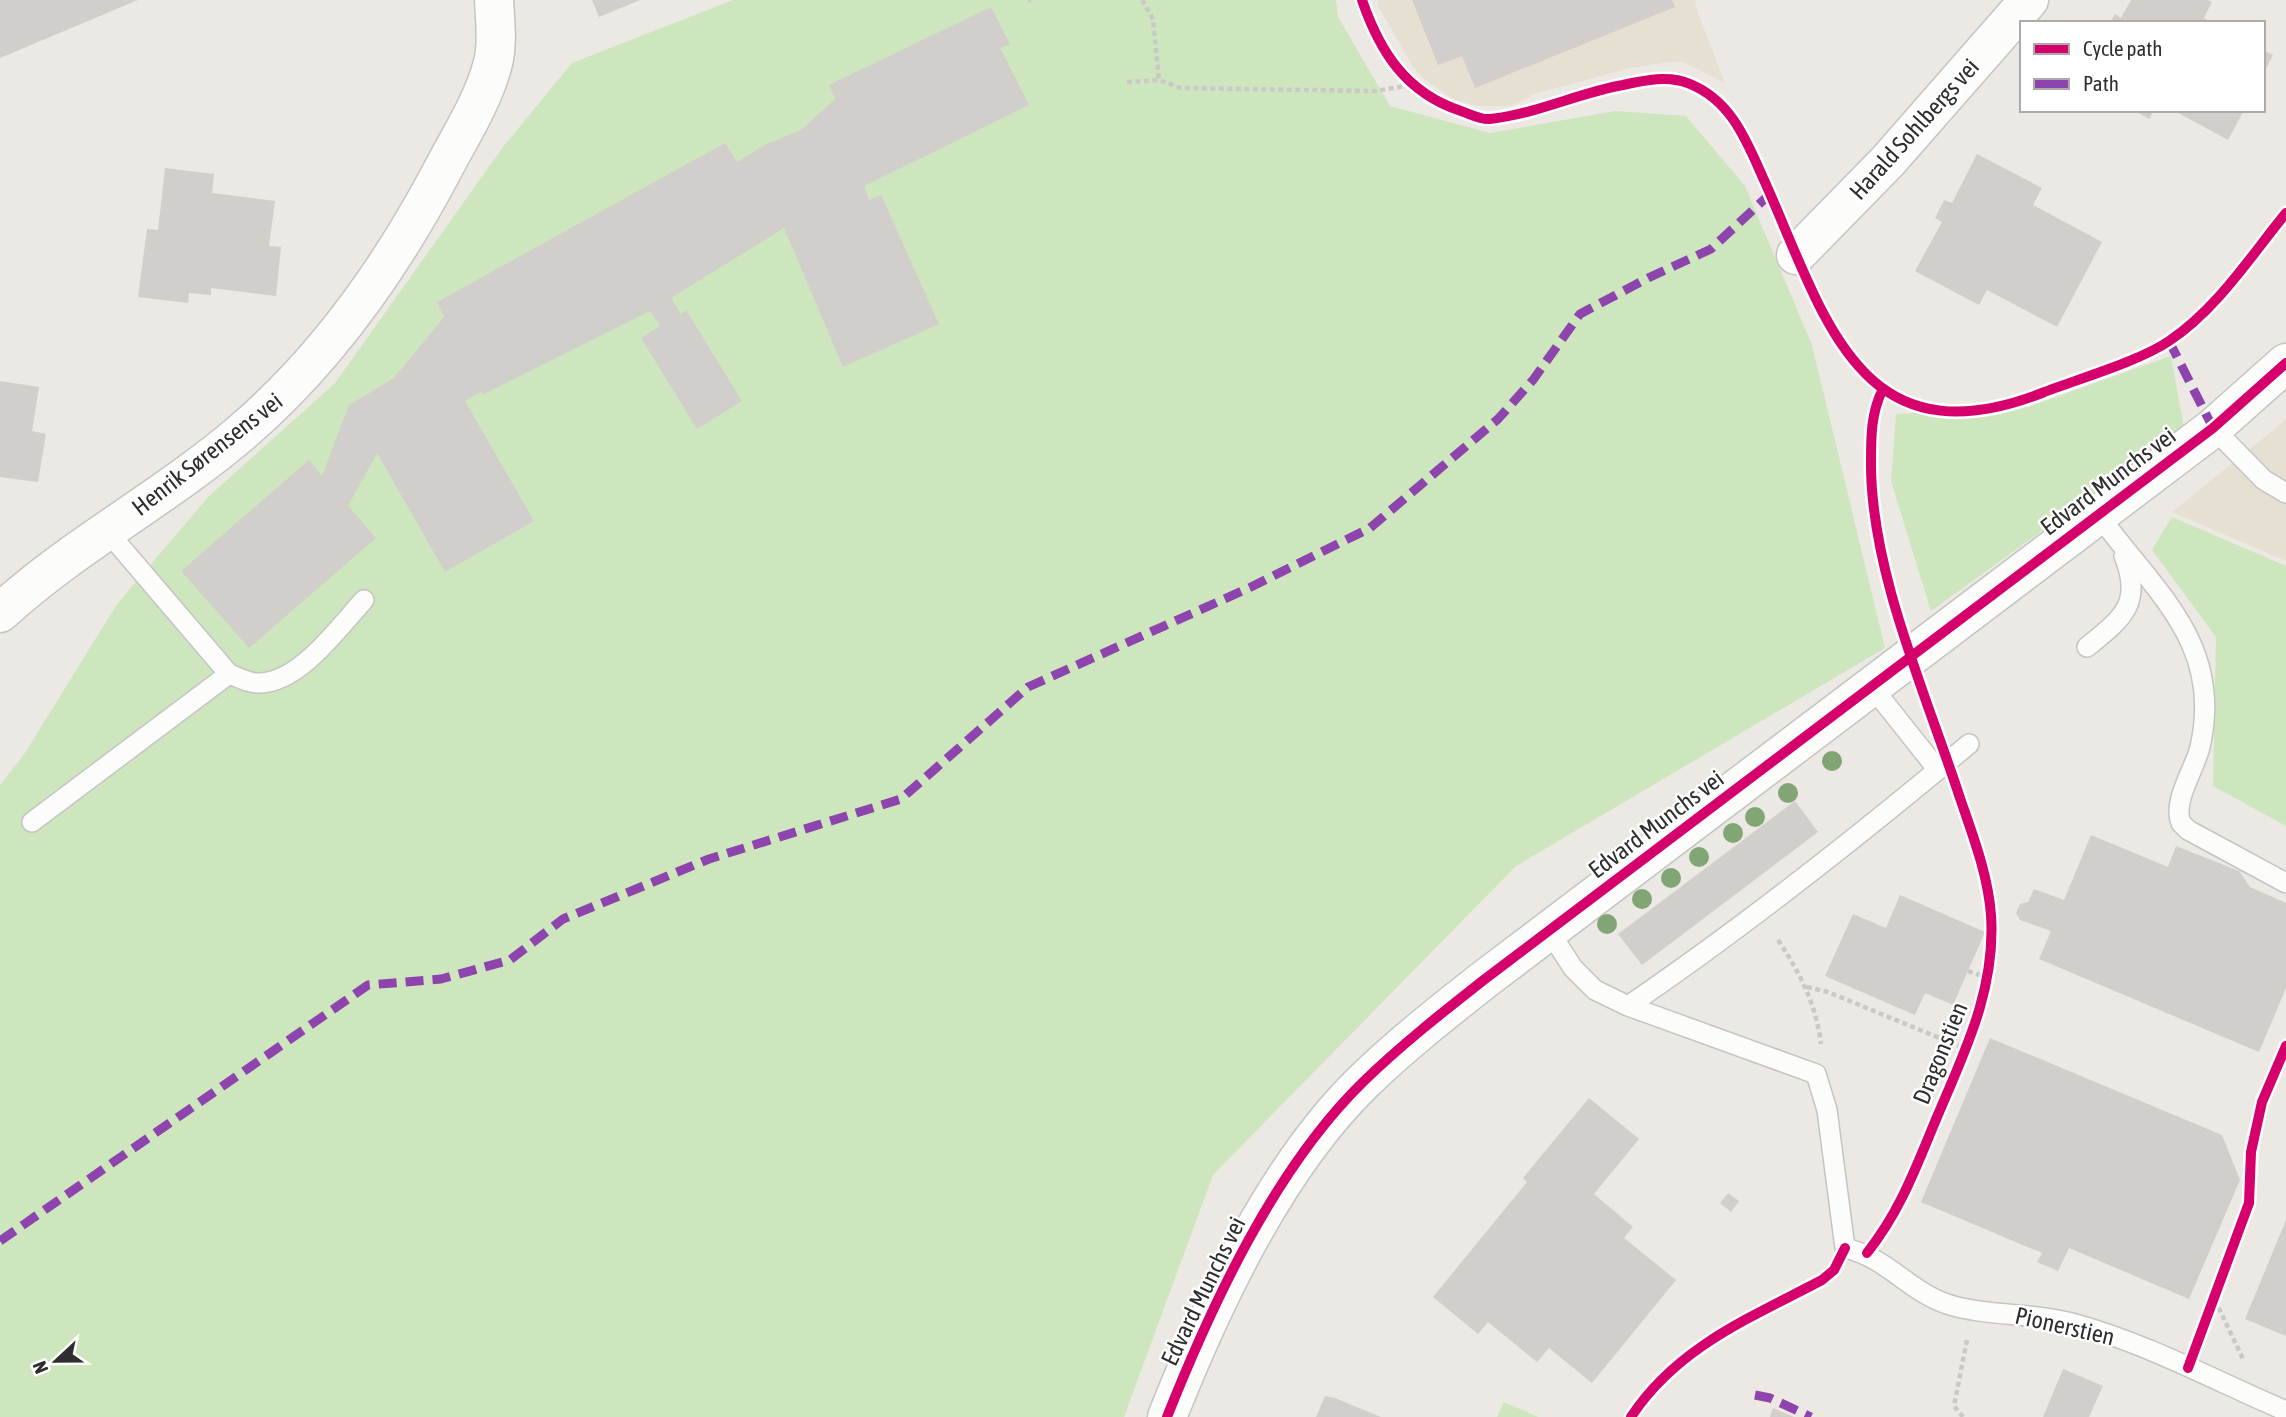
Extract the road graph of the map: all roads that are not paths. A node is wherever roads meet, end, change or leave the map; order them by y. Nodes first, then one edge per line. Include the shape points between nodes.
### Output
1 (494, 0) edge
2 (2029, 0) edge
3 (1796, 255) dead end
4 (2286, 363) edge
5 (2213, 428) junction
6 (2286, 493) edge
7 (2108, 528) junction
8 (107, 531) junction
9 (364, 600) dead end
10 (0, 613) edge
11 (2087, 648) dead end
12 (229, 674) junction
13 (1871, 687) junction
14 (1969, 744) dead end
15 (1938, 770) junction
16 (32, 822) dead end
17 (2286, 883) edge
18 (1549, 931) junction
19 (1628, 1006) junction
20 (2286, 1411) edge
21 (1167, 1417) edge

1 - 8 street, Henrik Sørensens vei via 494,62 481,98 422,208 339,333 294,384 240,434
2 - 3 street, Harald Sohlbergs vei via 1888,162
4 - 5 street, Edvard Munchs vei
5 - 6 lane via 2263,480
5 - 7 street, Edvard Munchs vei
7 - 11 lane via 2133,579 2129,608
7 - 13 street, Edvard Munchs vei
7 - 17 lane via 2170,604 2199,656 2207,704 2200,748 2182,800 2181,823
8 - 10 street, Henrik Sørensens vei via 59,563
8 - 12 lane
9 - 12 lane via 298,669 279,681 256,684
12 - 16 lane
13 - 15 lane
13 - 18 street, Edvard Munchs vei
14 - 15 lane
15 - 19 lane via 1818,867
18 - 19 lane via 1573,968 1595,990
18 - 21 street, Edvard Munchs vei via 1421,1029 1361,1083 1315,1137 1254,1229
19 - 20 lane, Pionerstien via 1816,1074 1827,1110 1845,1248 1867,1253 1946,1303 2042,1315 2090,1328

